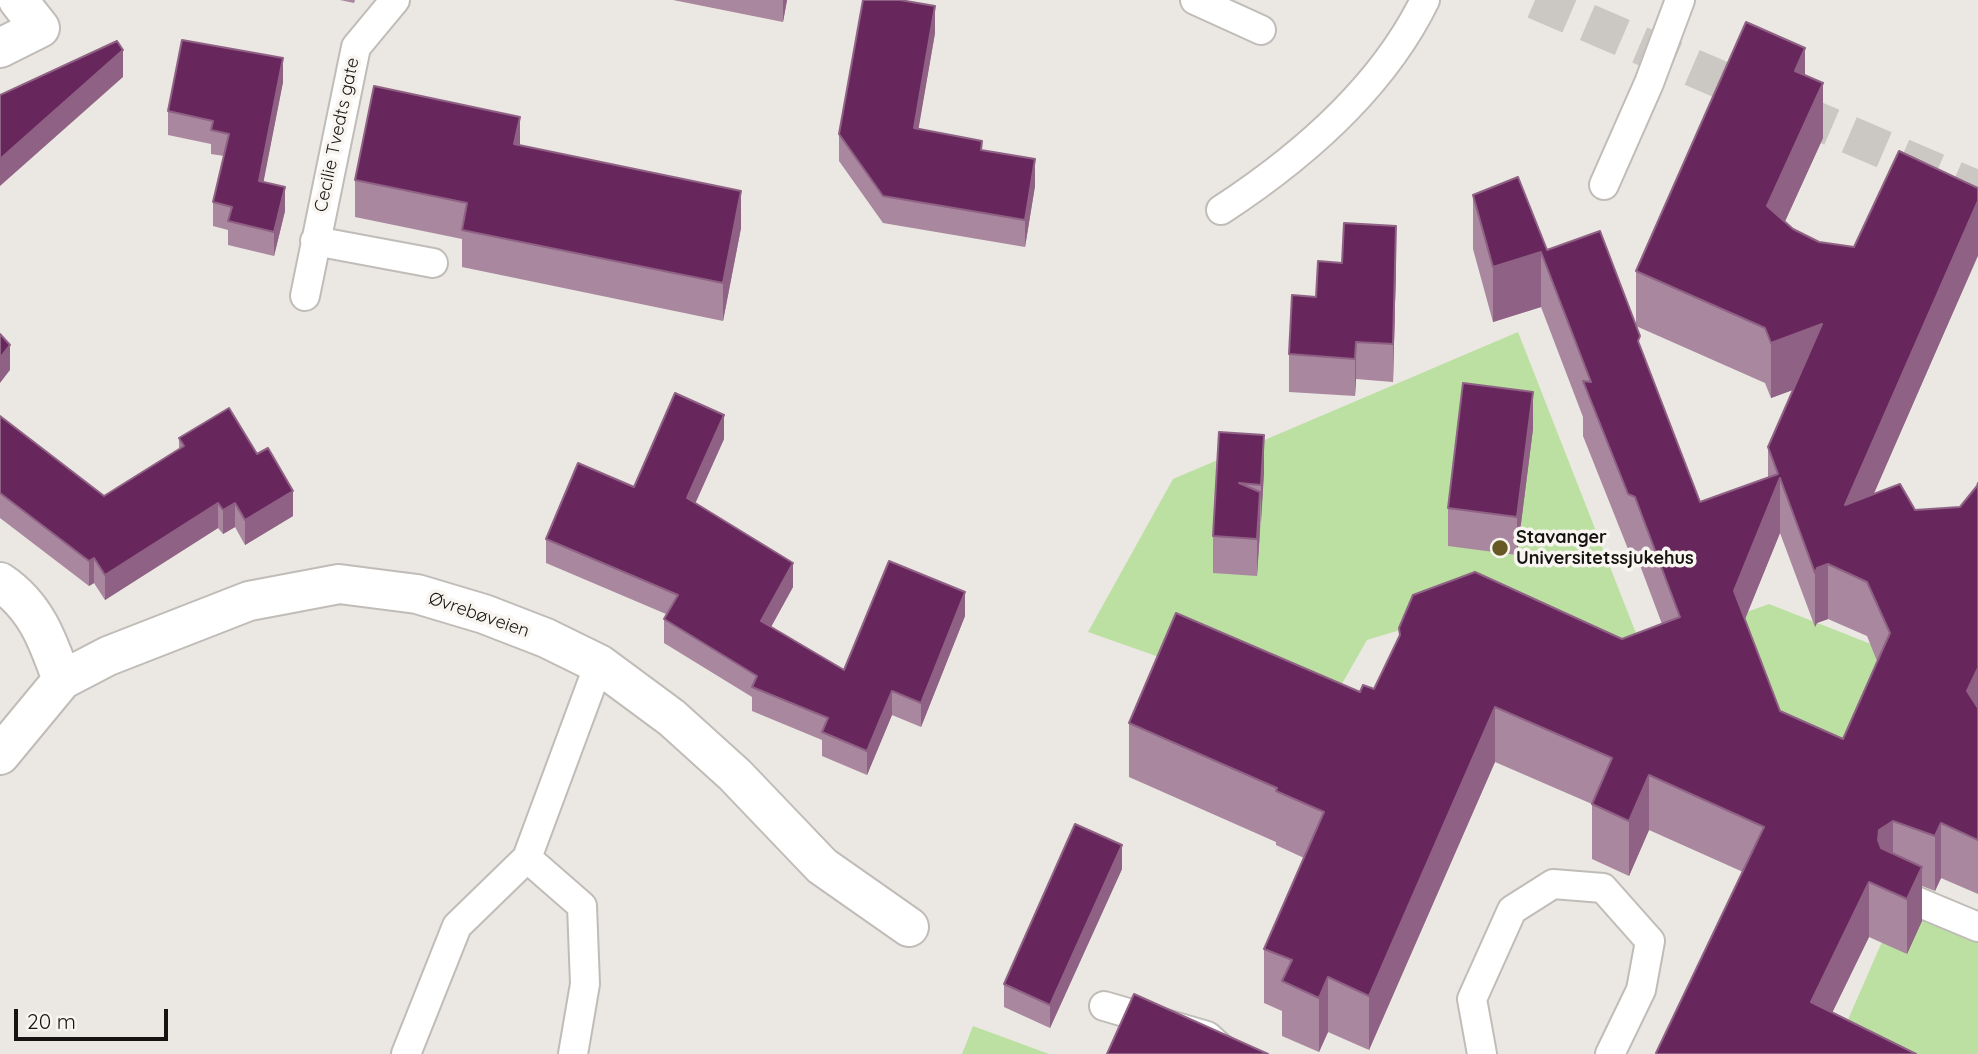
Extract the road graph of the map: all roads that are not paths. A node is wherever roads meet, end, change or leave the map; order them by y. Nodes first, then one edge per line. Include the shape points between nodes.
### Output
1 (395, 0) edge
2 (1195, 0) edge
3 (1425, 0) edge
4 (1680, 0) edge
5 (29, 14) edge
6 (1261, 30) dead end
7 (0, 48) edge
8 (1604, 185) dead end
9 (1221, 210) dead end
10 (315, 241) junction
11 (433, 263) dead end
12 (304, 296) dead end
13 (0, 582) edge
14 (599, 664) junction
15 (61, 680) junction
16 (0, 755) edge
17 (527, 858) junction
18 (1894, 892) edge
19 (1978, 926) edge
20 (909, 927) dead end
21 (1104, 1006) dead end
22 (406, 1054) edge
23 (573, 1054) edge
24 (1227, 1054) edge
25 (1482, 1054) edge
26 (1611, 1054) edge

1 - 10 lane, Cecilie Tvedts gate via 356,47
2 - 6 lane
3 - 9 lane via 1413,26 1348,108 1275,175
4 - 8 lane
5 - 7 street
10 - 11 lane
10 - 12 lane, Cecilie Tvedts gate
13 - 15 street via 19,595 45,632
14 - 15 street, Øvrebøveien via 484,614 417,594 339,584 248,601 108,656
14 - 17 lane
14 - 20 street, Øvrebøveien via 672,718 735,775 822,866
15 - 16 street, Øvrebøveien
17 - 22 lane via 457,926
17 - 23 lane via 582,906 585,984
18 - 19 lane
21 - 24 lane via 1206,1036
25 - 26 lane via 1472,999 1512,910 1553,884 1603,888 1650,941 1641,990

